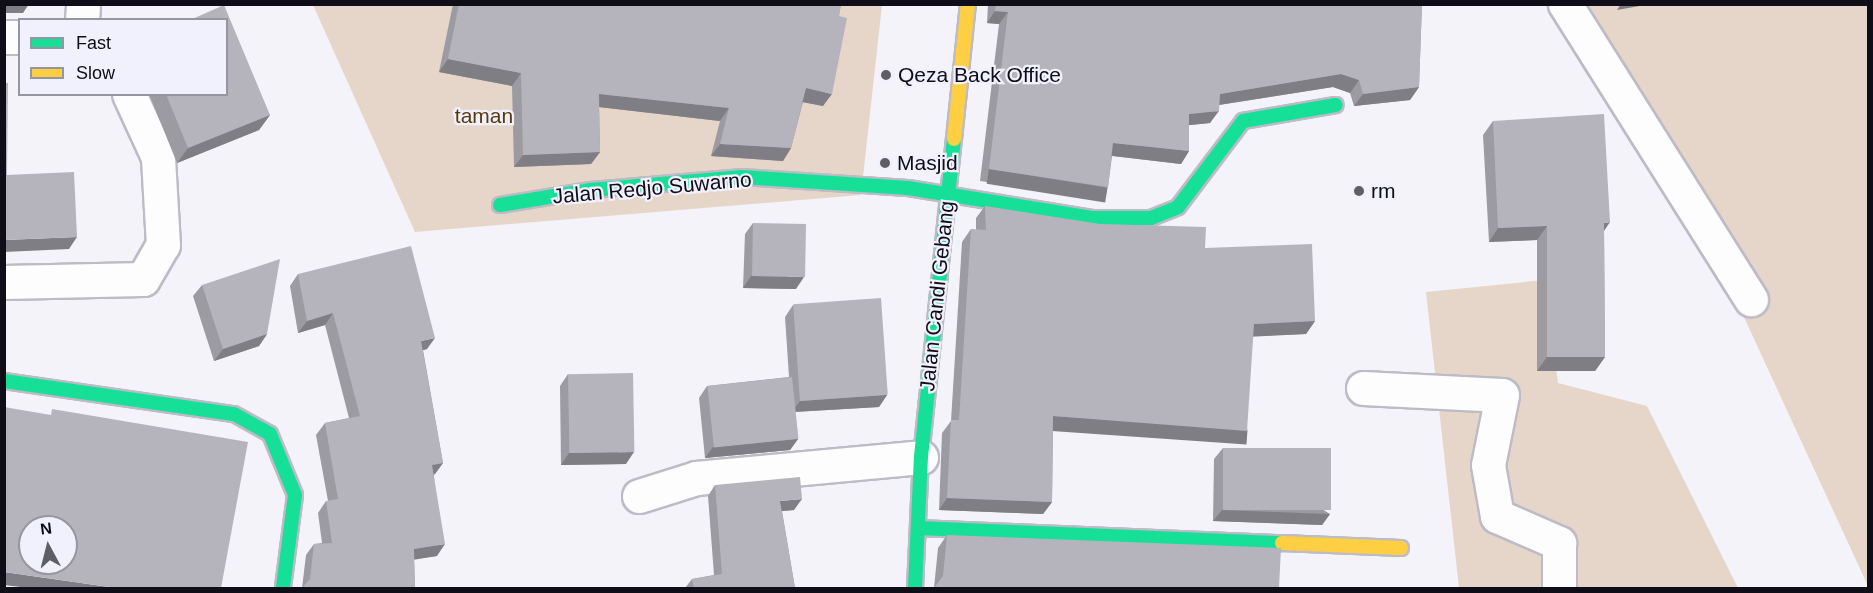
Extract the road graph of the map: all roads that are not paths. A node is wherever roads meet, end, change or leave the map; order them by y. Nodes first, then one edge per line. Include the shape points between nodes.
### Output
1 (968, 4) edge
2 (1565, 4) edge
3 (130, 96) edge
4 (1336, 105) dead end
5 (946, 197) junction
6 (500, 205) dead end
7 (4, 282) edge
8 (1751, 299) dead end
9 (4, 381) edge
10 (1363, 388) dead end
11 (921, 457) junction
12 (639, 496) dead end
13 (918, 528) junction
14 (1401, 548) dead end
15 (283, 588) edge
16 (915, 588) edge
17 (1559, 588) edge

1 - 5 street, Jalan Candi Gebang
2 - 8 street
3 - 7 street via 158,157 163,245 144,279
4 - 5 street, Jalan Redjo Suwarno via 1243,121 1168,215 1094,218
5 - 6 street, Jalan Redjo Suwarno via 908,188 742,177 591,190
5 - 11 street, Jalan Candi Gebang
9 - 15 street via 234,414 270,435 295,495
10 - 17 street via 1502,395 1488,465 1497,516 1559,543
11 - 12 street via 696,478
11 - 13 street, Jalan Candi Gebang
13 - 14 street
13 - 16 street, Jalan Candi Gebang

